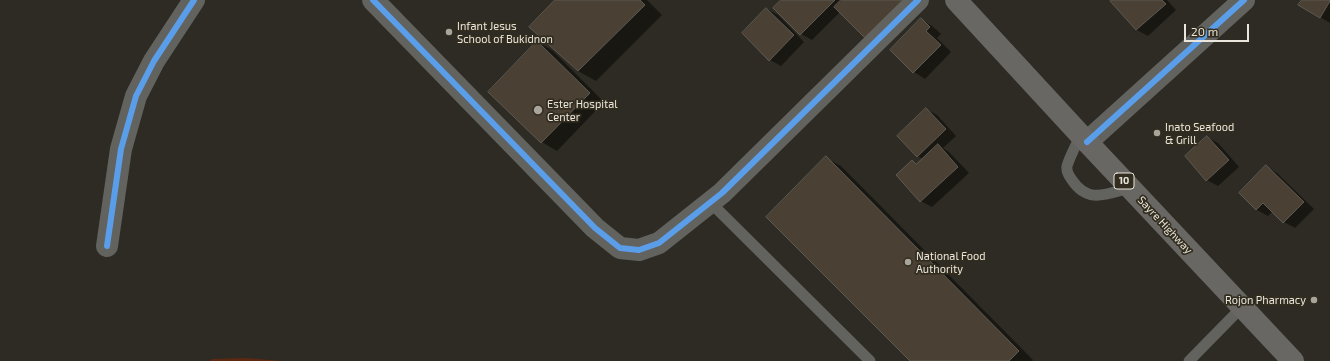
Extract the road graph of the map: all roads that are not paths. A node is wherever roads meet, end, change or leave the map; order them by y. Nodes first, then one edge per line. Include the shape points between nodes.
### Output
1 (194, 0) edge
2 (373, 0) edge
3 (918, 0) edge
4 (956, 0) edge
5 (1244, 0) edge
6 (1084, 139) junction
7 (1130, 188) junction
8 (710, 202) junction
9 (107, 246) dead end
10 (1242, 307) junction
11 (870, 361) edge
12 (1189, 361) edge
13 (1293, 361) edge

1 - 9 street via 154,62 136,96 121,148
2 - 8 street via 595,228 620,248 639,250 659,243
3 - 8 street via 722,194
4 - 6 highway, Sayre Highway / 10
5 - 6 street
6 - 7 highway, Sayre Highway / 10
6 - 7 lane via 1066,168 1079,189 1097,196
7 - 10 highway, Sayre Highway / 10
8 - 11 lane
10 - 12 lane
10 - 13 highway, Sayre Highway / 10

